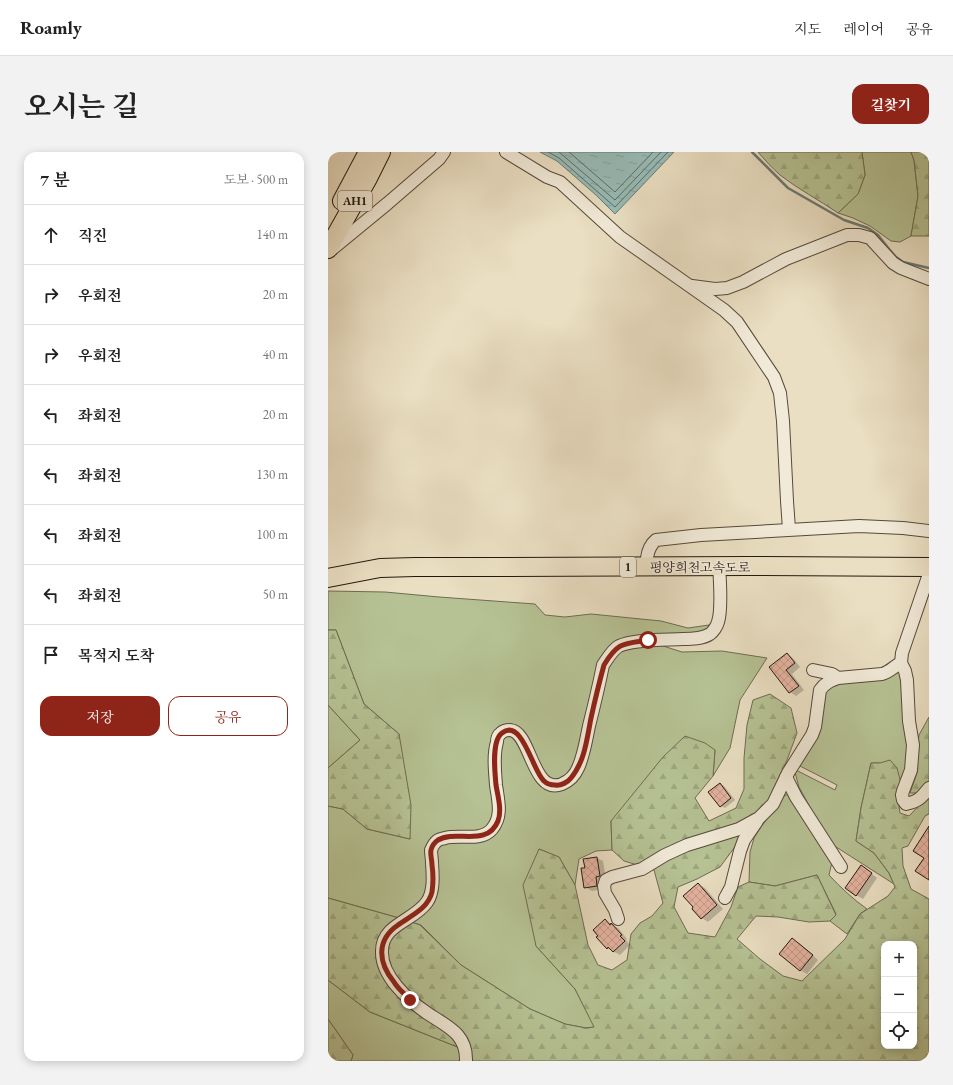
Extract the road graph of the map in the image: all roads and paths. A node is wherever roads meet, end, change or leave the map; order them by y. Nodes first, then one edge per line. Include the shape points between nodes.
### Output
1 (368, 152) edge
2 (381, 152) edge
3 (444, 152) edge
4 (506, 152) edge
5 (328, 226) edge
6 (328, 248) edge
7 (328, 252) edge
8 (929, 279) edge
9 (689, 286) junction
10 (789, 529) junction
11 (929, 531) edge
12 (646, 558) junction
13 (929, 559) edge
14 (720, 566) junction
15 (929, 567) edge
16 (328, 571) edge
17 (929, 574) edge
18 (328, 578) edge
19 (901, 663) junction
20 (813, 670) dead end
21 (838, 678) junction
22 (786, 777) junction
23 (929, 788) edge
24 (759, 818) junction
25 (841, 867) dead end
26 (725, 898) dead end
27 (618, 919) dead end
28 (466, 1061) edge

1 - 5 highway, AH1
2 - 6 highway, AH1
3 - 7 street via 388,203
4 - 9 street via 560,182 620,237
8 - 9 street via 893,263 870,238 847,235 786,259 727,288
9 - 10 street via 724,310 736,322 774,377 780,393 783,420
10 - 11 street via 859,526
10 - 12 street via 656,540 649,548
12 - 13 highway, 평양희천고속도로 / 1
12 - 16 highway, 평양희천고속도로 / 1 via 379,562
14 - 15 highway, 평양희천고속도로 / 1
14 - 18 highway, 평양희천고속도로 / 1 via 380,568
14 - 28 street via 719,621 710,634 700,638 648,640 626,644 610,654 604,665 584,753 578,769 570,779 557,786 544,781 519,735 513,730 501,733 495,749 500,808 498,821 484,835 452,836 435,842 431,850 432,892 428,901 416,913 387,933 382,960 389,977 410,1000 458,1034 462,1040
17 - 19 street via 902,653
19 - 21 street via 882,674
19 - 23 street via 907,680 913,745 911,770 903,791 903,800 906,804 916,802
20 - 21 street
21 - 22 street via 820,690 812,735
22 - 24 street via 773,804
22 - 25 street
24 - 26 street via 744,840 731,887
24 - 27 street via 739,829 687,845 642,869 606,880 605,893

